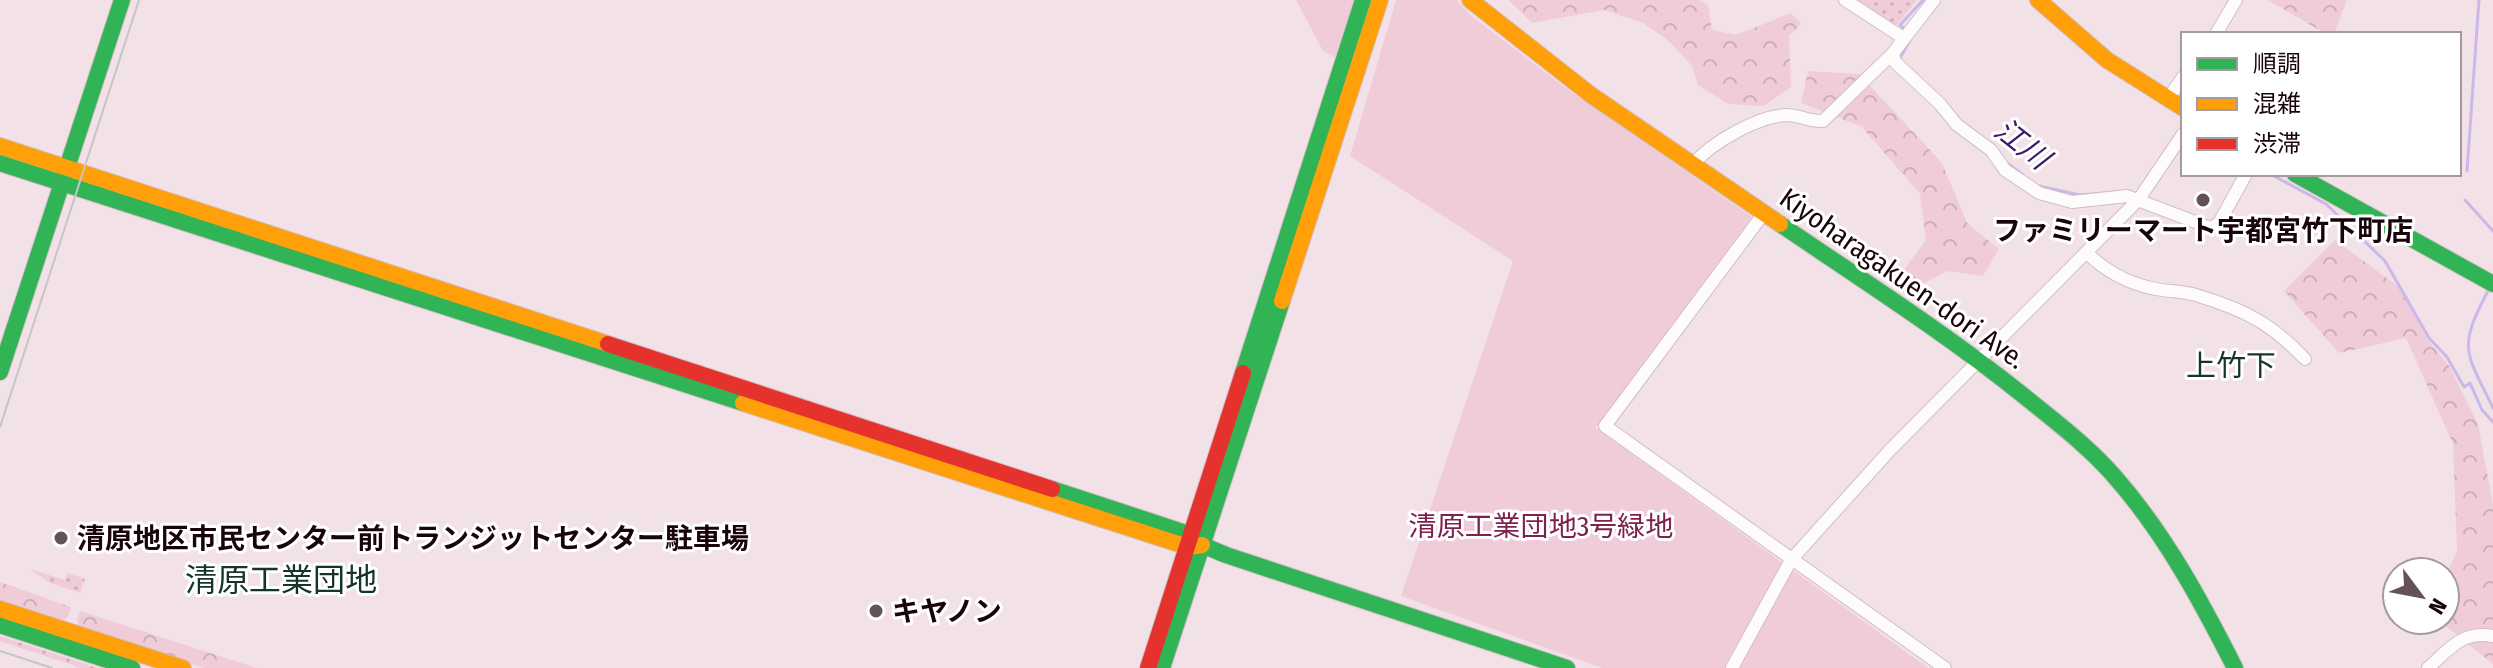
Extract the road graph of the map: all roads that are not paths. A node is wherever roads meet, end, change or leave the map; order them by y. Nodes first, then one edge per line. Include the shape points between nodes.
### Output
1 (122, 0) edge
2 (1363, 0) edge
3 (1380, 0) edge
4 (1470, 0) edge
5 (1845, 0) edge
6 (1934, 0) edge
7 (2038, 0) edge
8 (2236, 0) edge
9 (2217, 32) edge
10 (1902, 37) junction
11 (1893, 53) junction
12 (2176, 104) edge
13 (2181, 137) edge
14 (0, 146) edge
15 (0, 163) edge
16 (1693, 164) junction
17 (65, 176) junction
18 (2245, 176) edge
19 (2299, 176) edge
20 (2139, 199) junction
21 (1764, 213) junction
22 (2086, 252) junction
23 (2493, 284) edge
24 (1978, 359) junction
25 (2305, 359) dead end
26 (0, 372) edge
27 (1194, 543) junction
28 (1791, 560) junction
29 (0, 609) edge
30 (0, 625) edge
31 (2493, 636) edge
32 (132, 668) edge
33 (183, 668) edge
34 (1148, 668) edge
35 (1162, 668) edge
36 (1567, 668) edge
37 (1732, 668) edge
38 (1945, 668) edge
39 (2235, 668) edge
40 (2428, 668) edge

1 - 17 main road
2 - 27 main road
3 - 27 main road
4 - 16 main road, Kiyoharagakuen-dori Ave. via 1591,95
5 - 10 street
6 - 10 street
7 - 12 main road via 2107,60
8 - 9 street
10 - 11 street
11 - 16 street via 1823,121 1788,115 1768,119 1706,150
11 - 20 street via 1895,62 1957,125 2039,193 2072,202
13 - 20 street
14 - 17 main road
15 - 17 main road
16 - 21 main road, Kiyoharagakuen-dori Ave.
17 - 26 main road
17 - 27 main road
18 - 20 street via 2211,228
19 - 23 main road
20 - 22 street
21 - 24 main road, Kiyoharagakuen-dori Ave.
21 - 28 street via 1605,426
22 - 24 street
22 - 25 street via 2104,270 2153,289 2197,295 2261,320
24 - 28 street
24 - 39 main road, Kiyoharagakuen-dori Ave. via 2078,439 2116,478 2195,590
27 - 34 main road
27 - 35 main road
27 - 36 main road
28 - 37 street
28 - 38 street
29 - 33 main road
30 - 32 main road
31 - 40 street via 2470,635

